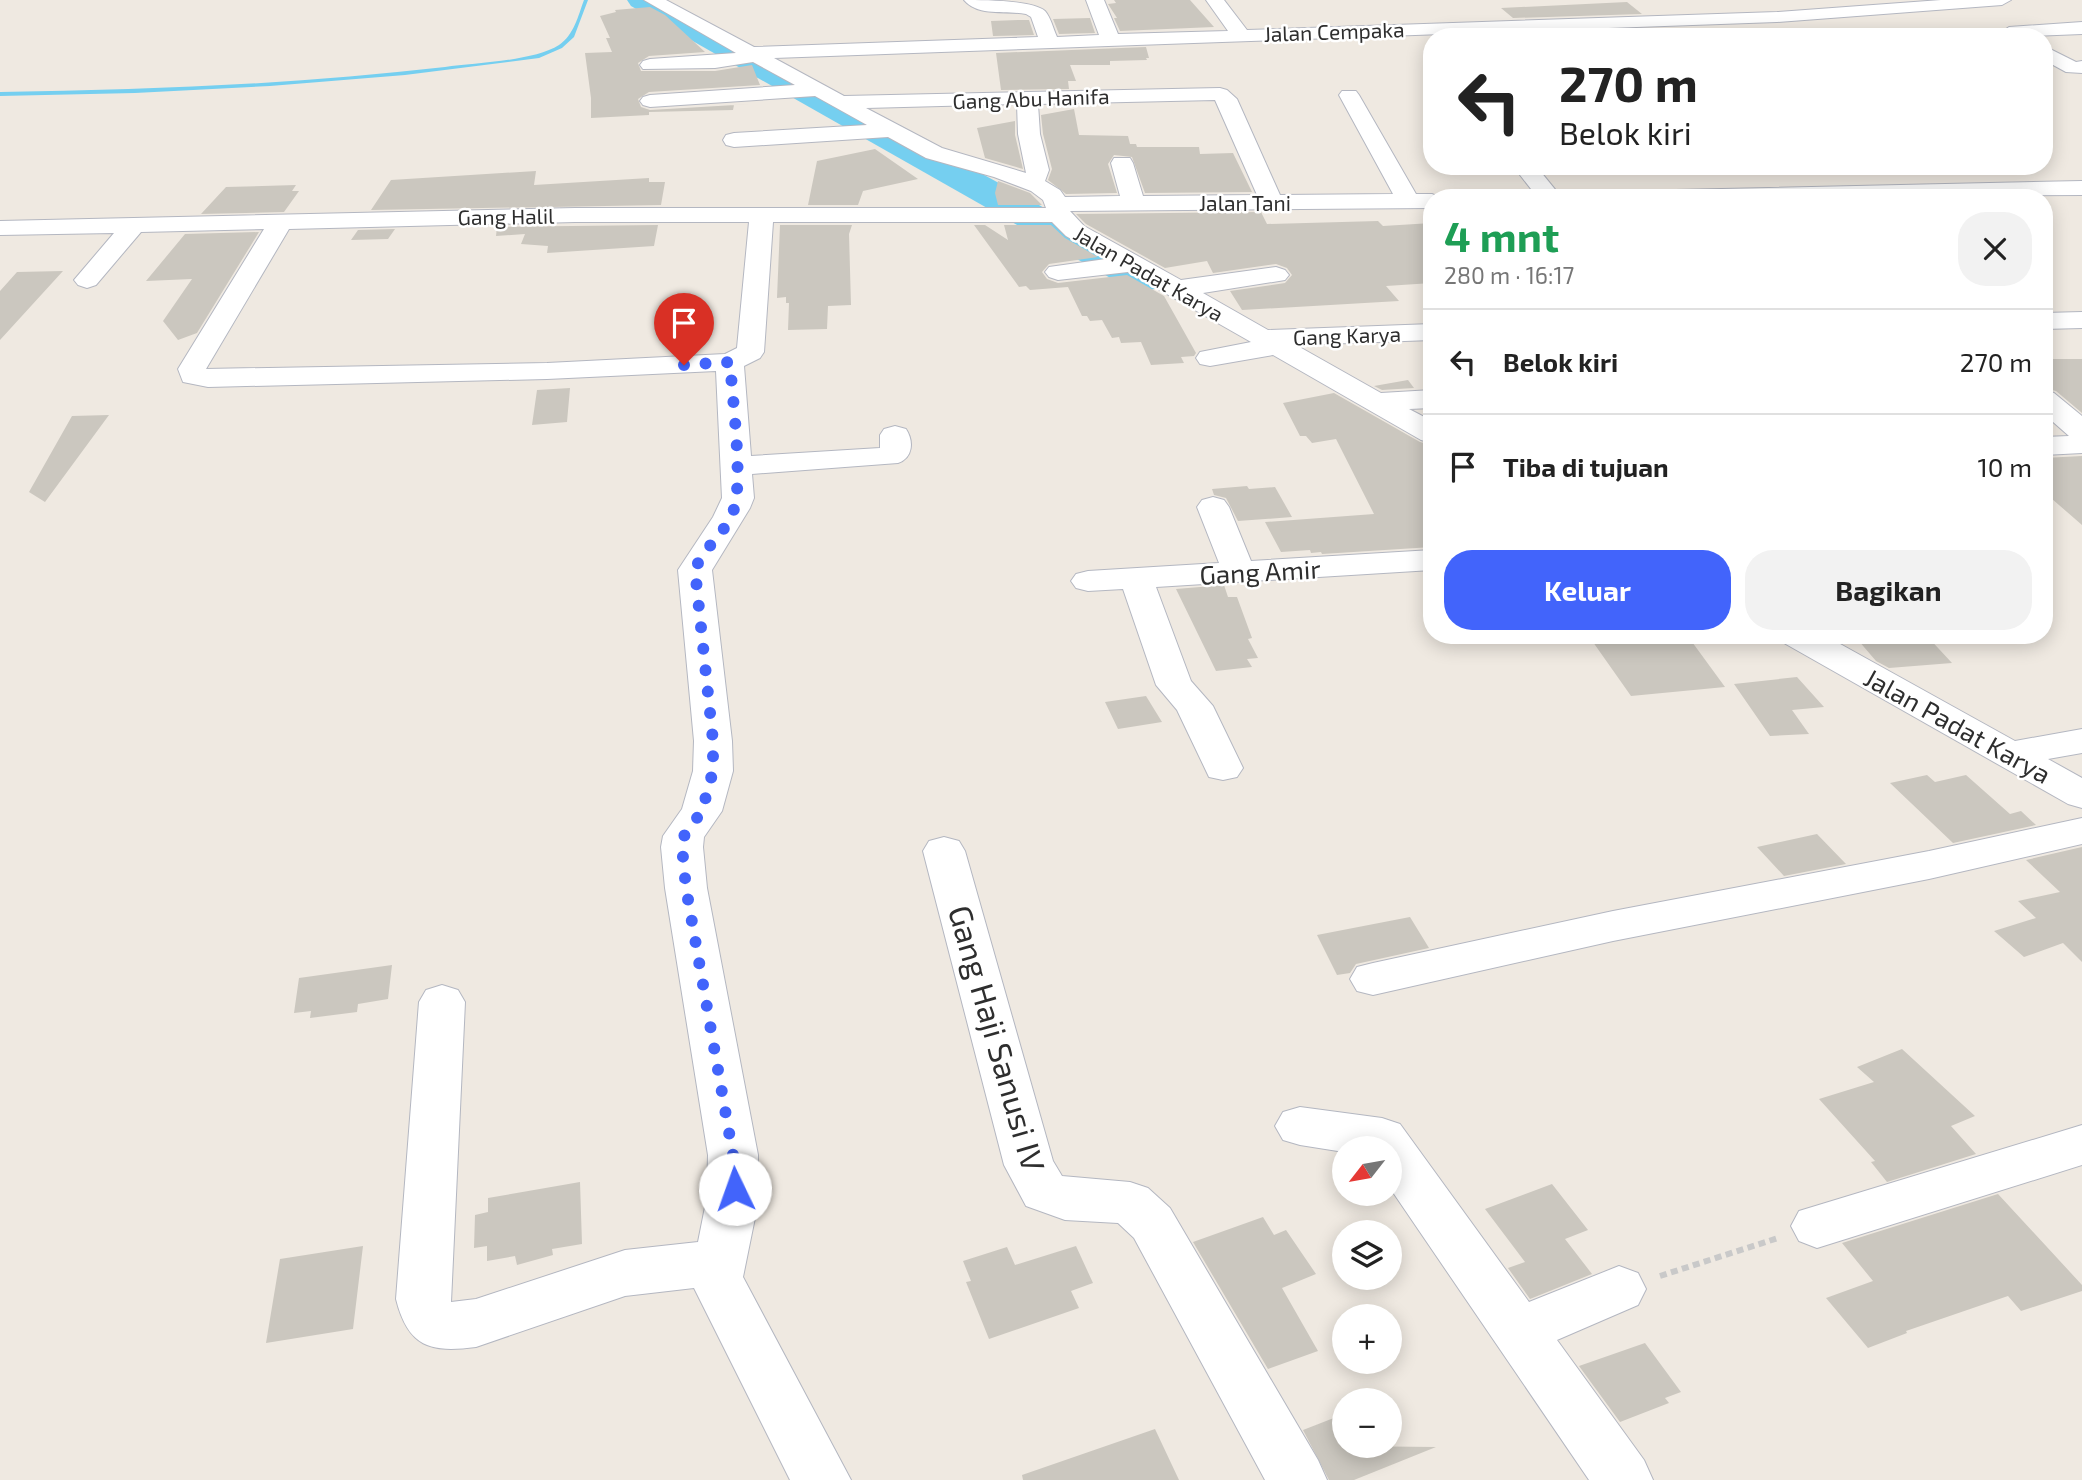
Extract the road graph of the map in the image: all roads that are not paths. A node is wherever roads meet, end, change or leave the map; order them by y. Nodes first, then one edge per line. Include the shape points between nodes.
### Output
1 (653, 0) edge
2 (973, 0) edge
3 (1095, 0) edge
4 (1215, 0) edge
5 (1748, 0) edge
6 (1876, 0) edge
7 (2002, 0) edge
8 (1984, 1) edge
9 (1602, 7) dead end
10 (1892, 10) junction
11 (1835, 14) junction
12 (1777, 17) junction
13 (1621, 22) junction
14 (1857, 28) edge
15 (2082, 28) edge
16 (2053, 30) edge
17 (1240, 34) junction
18 (1110, 39) junction
19 (1049, 41) junction
20 (750, 57) junction
21 (2053, 57) edge
22 (807, 58) dead end
23 (650, 65) dead end
24 (2082, 67) edge
25 (840, 79) dead end
26 (810, 85) junction
27 (1349, 95) dead end
28 (1027, 97) junction
29 (650, 101) dead end
30 (842, 102) junction
31 (881, 131) junction
32 (734, 140) dead end
33 (1122, 163) dead end
34 (1531, 175) edge
35 (1031, 182) junction
36 (2082, 188) edge
37 (1543, 189) edge
38 (2053, 189) edge
39 (1408, 201) junction
40 (1423, 201) edge
41 (1271, 202) junction
42 (1133, 203) junction
43 (1056, 210) junction
44 (762, 214) junction
45 (1011, 214) joint
46 (281, 222) junction
47 (134, 225) junction
48 (4, 237) edge
49 (1118, 265) junction
50 (1058, 272) dead end
51 (1276, 275) dead end
52 (87, 280) dead end
53 (1175, 289) junction
54 (2053, 309) edge
55 (2070, 321) edge
56 (1423, 333) edge
57 (1265, 346) junction
58 (1210, 358) dead end
59 (730, 362) junction
60 (1423, 399) edge
61 (1375, 402) junction
62 (2053, 407) edge
63 (1423, 429) edge
64 (2082, 431) edge
65 (895, 435) dead end
66 (2082, 444) edge
67 (2053, 446) edge
68 (736, 466) junction
69 (1213, 507) dead end
70 (1423, 561) edge
71 (1239, 572) junction
72 (1136, 578) junction
73 (1088, 580) dead end
74 (1813, 644) edge
75 (2082, 741) edge
76 (2011, 754) junction
77 (1223, 768) dead end
78 (2082, 794) edge
79 (2082, 831) edge
80 (944, 852) dead end
81 (1373, 979) dead end
82 (442, 1002) dead end
83 (1300, 1126) dead end
84 (1368, 1136) edge
85 (2082, 1145) edge
86 (1402, 1166) edge
87 (1817, 1226) road end
88 (717, 1263) junction
89 (1619, 1289) road end
90 (1518, 1331) junction
91 (821, 1480) edge
92 (1297, 1480) edge
93 (1623, 1480) edge

1 - 20 street, Jalan Padat Karya
2 - 19 street via 1031,10 1039,16
3 - 18 street
4 - 17 street
5 - 12 street
6 - 10 street
7 - 8 street, Jalan Cempaka
8 - 10 street, Jalan Cempaka
9 - 13 street
10 - 11 street, Jalan Cempaka
11 - 12 street, Jalan Cempaka
11 - 14 street
12 - 13 street, Jalan Cempaka
13 - 17 street, Jalan Cempaka via 1347,24
15 - 16 street
17 - 18 street, Jalan Cempaka
18 - 19 street, Jalan Cempaka
19 - 20 street, Jalan Cempaka
20 - 22 street
20 - 23 street
20 - 26 street, Jalan Padat Karya
21 - 24 street via 2073,68
25 - 26 street
26 - 29 street
26 - 30 street, Jalan Padat Karya
27 - 39 street
28 - 30 street, Gang Abu Hanifa
28 - 35 street via 1029,134 1038,170
28 - 41 street, Gang Abu Hanifa via 1220,94 1227,99
30 - 31 street, Jalan Padat Karya
31 - 32 street
31 - 35 street, Jalan Padat Karya via 937,165
33 - 42 street
34 - 37 street
35 - 43 street, Jalan Padat Karya via 1046,190
36 - 38 street
39 - 40 street, Jalan Tani
39 - 41 street, Jalan Tani
41 - 42 street, Jalan Tani
42 - 43 street, Jalan Tani
43 - 45 street, Jalan Tani
43 - 49 street, Jalan Padat Karya
44 - 45 street, Gang Halil
44 - 46 street, Gang Halil
44 - 59 street via 750,352
46 - 47 street, Gang Halil
46 - 59 street via 197,359 193,376 520,372
47 - 48 street, Gang Halil via 32,219
47 - 52 street
49 - 50 street
49 - 53 street, Jalan Padat Karya
51 - 53 street
53 - 57 street, Jalan Padat Karya via 1213,322
54 - 55 street
56 - 57 street, Gang Karya
57 - 58 street, Gang Karya
57 - 61 street, Jalan Padat Karya
59 - 68 street
60 - 61 street
61 - 63 street, Jalan Padat Karya
62 - 64 street
65 - 68 street via 895,454 887,457
66 - 67 street
68 - 88 street via 738,498 732,516 695,570 713,771 702,811 684,836 682,847 733,1155 735,1189
69 - 71 street
70 - 71 street, Gang Amir
71 - 72 street, Gang Amir
72 - 73 street, Gang Amir
72 - 77 street via 1174,685 1194,706
74 - 76 street, Jalan Padat Karya
75 - 76 street
76 - 78 street, Jalan Padat Karya
79 - 81 street
80 - 92 street, Gang Haji Sanusi IV via 1029,1165 1044,1191 1065,1199 1130,1203 1152,1223
82 - 88 street via 423,1298 427,1314 436,1324 476,1322 625,1273
83 - 84 street
85 - 87 street
86 - 90 street
88 - 91 street via 716,1278
89 - 90 street
90 - 93 street

